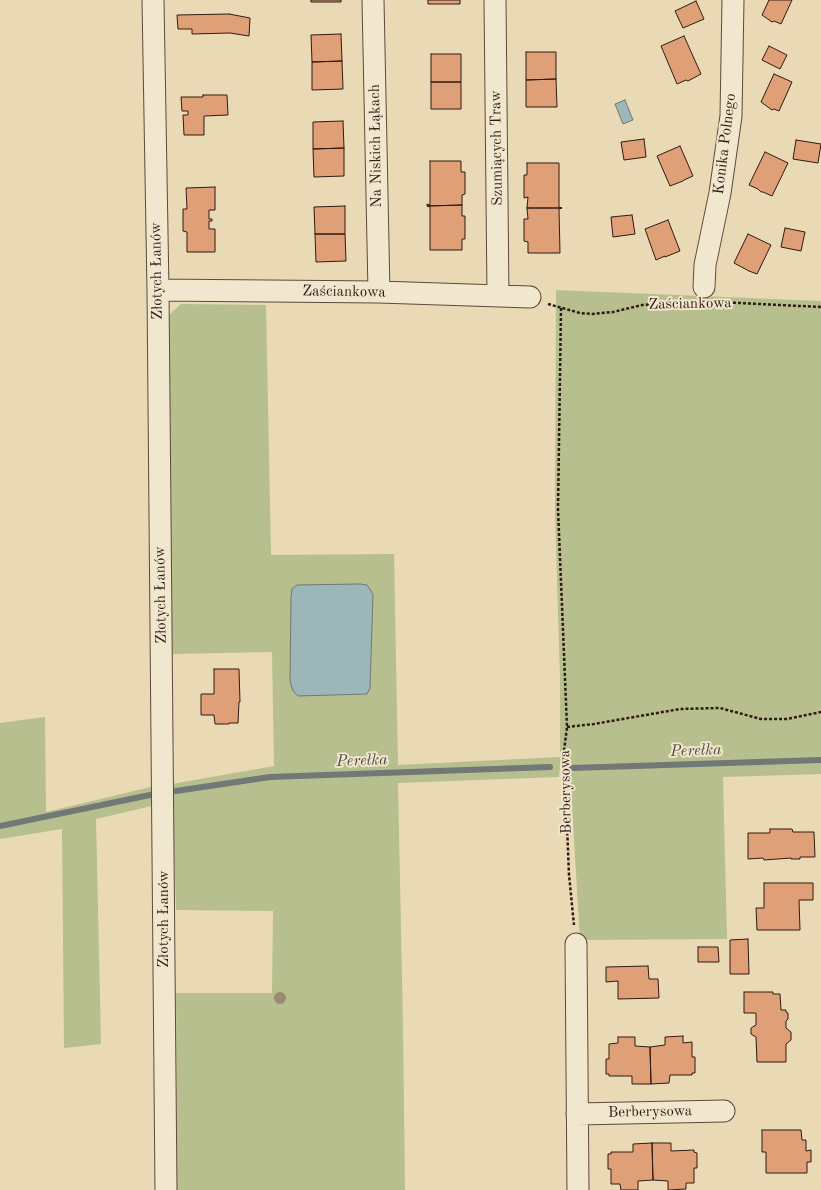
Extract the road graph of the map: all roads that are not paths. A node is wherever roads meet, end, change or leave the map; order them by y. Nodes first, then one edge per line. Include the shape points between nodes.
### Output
1 (153, 0) edge
2 (373, 0) edge
3 (495, 0) edge
4 (733, 0) edge
5 (158, 290) junction
6 (379, 292) junction
7 (498, 296) junction
8 (704, 297) road end
9 (530, 298) dead end
10 (576, 944) road end
11 (724, 1111) dead end
12 (577, 1114) junction
13 (166, 1190) edge
14 (578, 1190) edge

1 - 5 street, Złotych Łanów
2 - 6 street, Na Niskich Łąkach
3 - 7 street, Szumiących Traw
4 - 8 street, Konika Polnego via 731,116 720,193 705,265
5 - 6 street, Zaściankowa
5 - 13 street, Złotych Łanów
6 - 7 street, Zaściankowa
7 - 9 street, Zaściankowa
10 - 12 street
11 - 12 street, Berberysowa
12 - 14 street

